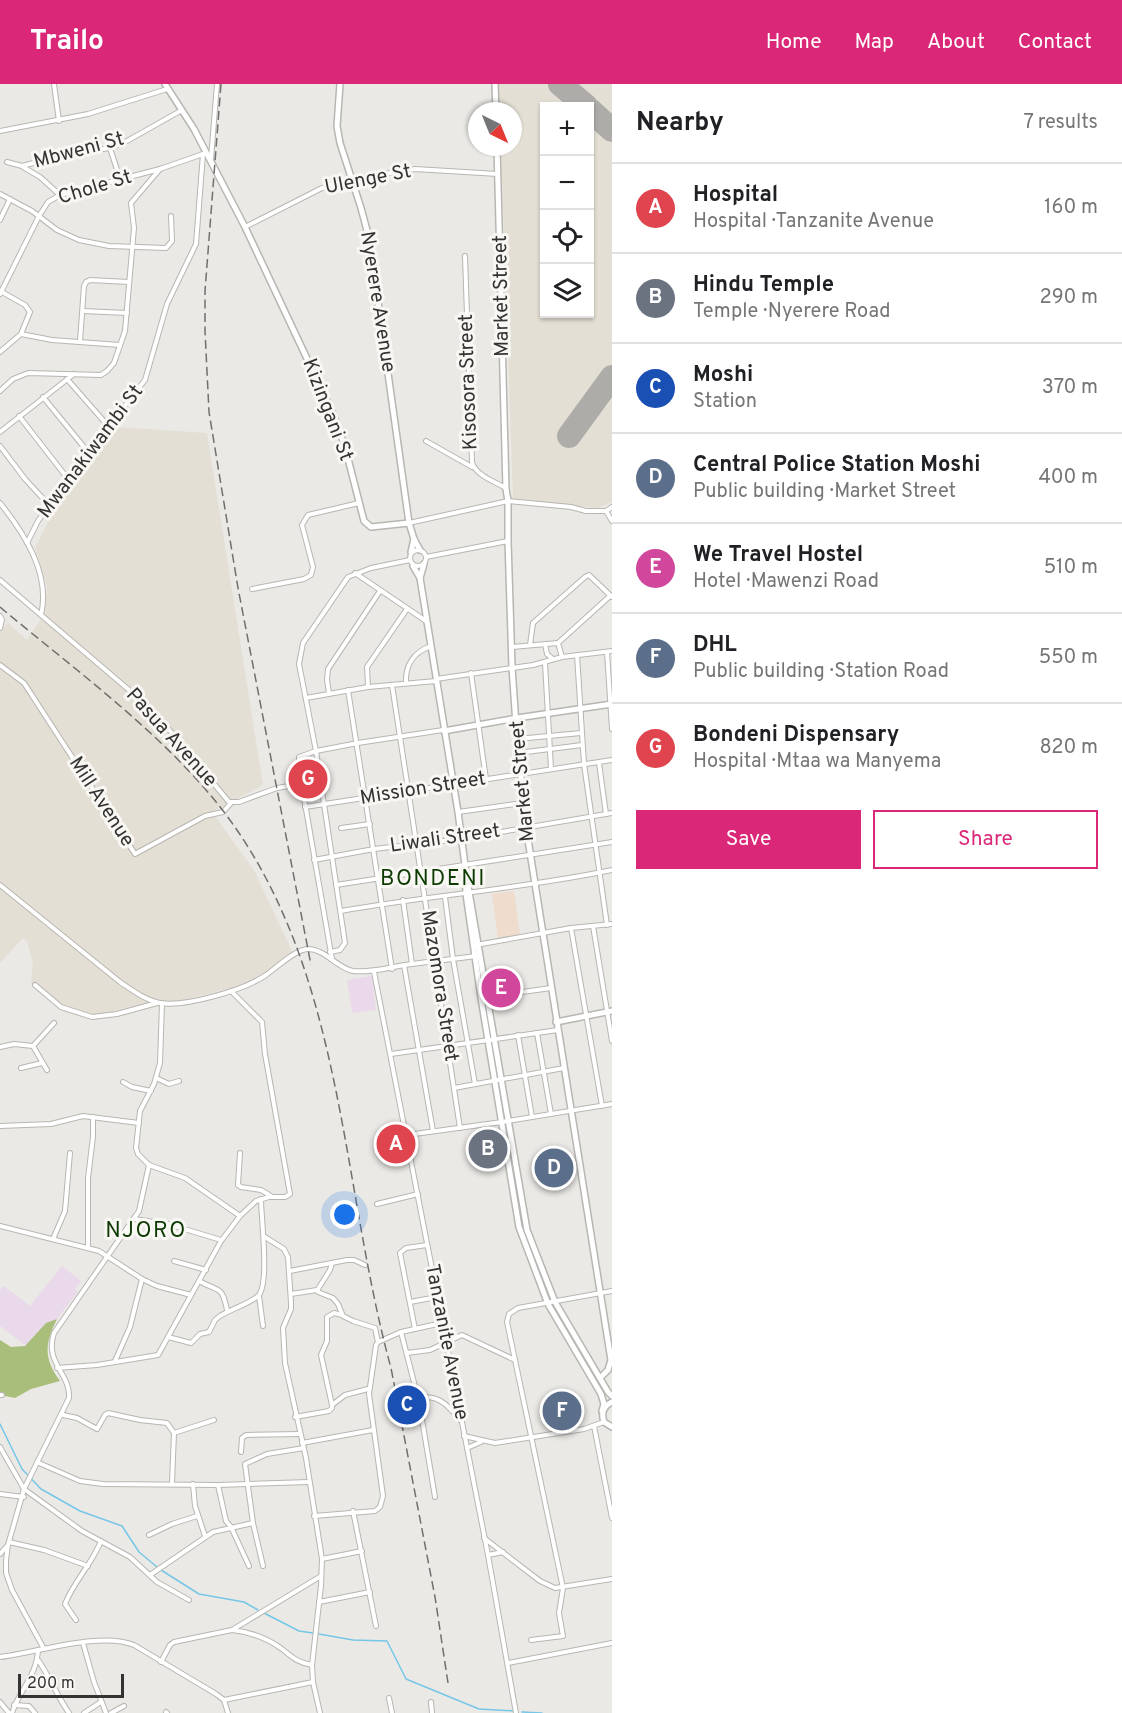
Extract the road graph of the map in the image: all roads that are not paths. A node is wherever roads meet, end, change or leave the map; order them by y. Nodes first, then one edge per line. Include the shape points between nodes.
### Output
1 (54, 84) edge
2 (217, 84) edge
3 (340, 84) edge
4 (495, 84) edge
5 (166, 86) edge
6 (496, 102) edge
7 (182, 110) junction
8 (59, 121) junction
9 (0, 131) edge
10 (110, 148) junction
11 (205, 153) junction
12 (498, 156) edge
13 (211, 160) junction
14 (7, 162) dead end
15 (22, 166) junction
16 (160, 169) junction
17 (499, 174) junction
18 (120, 179) junction
19 (352, 179) junction
20 (0, 194) edge
21 (60, 195) junction
22 (10, 199) junction
23 (39, 216) junction
24 (171, 216) dead end
25 (0, 220) edge
26 (245, 227) junction
27 (132, 248) junction
28 (465, 256) dead end
29 (129, 282) junction
30 (1, 293) edge
31 (83, 311) junction
32 (127, 313) junction
33 (21, 334) junction
34 (80, 341) junction
35 (120, 345) junction
36 (0, 352) edge
37 (74, 374) junction
38 (67, 379) junction
39 (0, 391) edge
40 (43, 397) junction
41 (19, 416) junction
42 (108, 427) junction
43 (0, 432) edge
44 (426, 441) dead end
45 (0, 446) edge
46 (88, 453) junction
47 (473, 467) junction
48 (68, 479) junction
49 (506, 489) junction
50 (508, 501) junction
51 (358, 502) junction
52 (0, 503) edge
53 (50, 505) junction
54 (612, 507) edge
55 (606, 511) junction
56 (612, 521) edge
57 (409, 523) junction
58 (414, 539) junction
59 (508, 542) junction
60 (27, 543) junction
61 (420, 550) junction
62 (411, 552) junction
63 (426, 557) junction
64 (410, 560) junction
65 (424, 564) junction
66 (413, 566) junction
67 (355, 573) junction
68 (420, 578) junction
69 (0, 580) edge
70 (252, 589) dead end
71 (380, 591) junction
72 (611, 596) edge
73 (407, 609) junction
74 (40, 615) junction
75 (0, 616) edge
76 (427, 621) junction
77 (0, 628) edge
78 (558, 643) junction
79 (545, 644) junction
80 (530, 645) junction
81 (431, 646) junction
82 (512, 647) junction
83 (610, 651) edge
84 (577, 655) junction
85 (562, 657) junction
86 (553, 659) junction
87 (545, 663) junction
88 (0, 665) edge
89 (513, 667) junction
90 (471, 673) junction
91 (436, 680) junction
92 (406, 683) junction
93 (610, 685) edge
94 (392, 686) junction
95 (368, 687) junction
96 (348, 690) junction
97 (329, 693) junction
98 (306, 698) junction
99 (611, 704) edge
100 (581, 709) junction
101 (548, 714) junction
102 (517, 718) junction
103 (478, 724) junction
104 (612, 729) edge
105 (443, 730) junction
106 (581, 733) junction
107 (549, 736) junction
108 (400, 737) junction
109 (517, 739) junction
110 (358, 742) junction
111 (582, 745) junction
112 (550, 749) junction
113 (316, 750) junction
114 (518, 753) junction
115 (612, 760) edge
116 (599, 763) junction
117 (584, 764) junction
118 (551, 769) junction
119 (520, 774) junction
120 (486, 779) junction
121 (301, 784) junction
122 (454, 785) junction
123 (409, 792) junction
124 (365, 797) junction
125 (231, 803) junction
126 (524, 803) junction
127 (325, 804) junction
128 (305, 807) junction
129 (458, 812) junction
130 (612, 813) edge
131 (606, 814) junction
132 (590, 817) junction
133 (370, 824) junction
134 (526, 827) junction
135 (341, 828) dead end
136 (460, 838) junction
137 (612, 842) edge
138 (416, 844) junction
139 (595, 845) junction
140 (374, 849) junction
141 (530, 856) junction
142 (331, 858) junction
143 (314, 860) junction
144 (465, 865) junction
145 (612, 870) edge
146 (419, 871) junction
147 (599, 873) junction
148 (379, 877) junction
149 (534, 883) junction
150 (0, 885) edge
151 (336, 885) junction
152 (468, 893) junction
153 (445, 897) junction
154 (425, 898) junction
155 (403, 900) junction
156 (383, 904) junction
157 (341, 911) junction
158 (609, 924) edge
159 (593, 926) junction
160 (571, 928) junction
161 (544, 933) junction
162 (476, 945) junction
163 (330, 952) junction
164 (477, 956) junction
165 (453, 959) junction
166 (332, 960) junction
167 (434, 962) junction
168 (412, 964) junction
169 (404, 965) junction
170 (392, 969) junction
171 (374, 972) junction
172 (35, 985) dead end
173 (551, 988) junction
174 (231, 991) junction
175 (484, 998) junction
176 (160, 1003) junction
177 (609, 1012) edge
178 (585, 1016) junction
179 (556, 1022) junction
180 (54, 1023) dead end
181 (558, 1029) junction
182 (537, 1033) junction
183 (518, 1035) junction
184 (491, 1039) junction
185 (612, 1041) edge
186 (467, 1043) junction
187 (33, 1046) junction
188 (448, 1046) junction
189 (0, 1047) edge
190 (418, 1050) junction
191 (391, 1054) junction
192 (42, 1063) junction
193 (21, 1068) dead end
194 (564, 1068) junction
195 (47, 1070) dead end
196 (544, 1072) junction
197 (525, 1076) junction
198 (156, 1078) junction
199 (179, 1081) dead end
200 (498, 1081) junction
201 (123, 1082) dead end
202 (475, 1084) junction
203 (454, 1088) junction
204 (151, 1091) junction
205 (612, 1104) edge
206 (602, 1106) junction
207 (571, 1112) junction
208 (551, 1114) junction
209 (93, 1117) junction
210 (532, 1117) junction
211 (505, 1122) junction
212 (139, 1123) junction
213 (0, 1126) edge
214 (460, 1128) junction
215 (433, 1131) junction
216 (407, 1135) junction
217 (70, 1153) dead end
218 (240, 1153) dead end
219 (149, 1165) junction
220 (418, 1194) junction
221 (272, 1197) junction
222 (261, 1199) junction
223 (377, 1203) dead end
224 (240, 1216) junction
225 (134, 1219) junction
226 (0, 1226) edge
227 (265, 1237) junction
228 (53, 1239) junction
229 (221, 1240) junction
230 (427, 1245) junction
231 (88, 1248) junction
232 (108, 1255) junction
233 (174, 1261) dead end
234 (332, 1263) junction
235 (365, 1265) dead end
236 (206, 1270) junction
237 (290, 1271) junction
238 (142, 1279) junction
239 (199, 1281) junction
240 (317, 1290) junction
241 (612, 1291) edge
242 (601, 1293) junction
243 (291, 1294) junction
244 (191, 1295) junction
245 (259, 1295) junction
246 (437, 1296) junction
247 (410, 1302) junction
248 (552, 1303) junction
249 (227, 1311) junction
250 (343, 1316) junction
251 (442, 1323) junction
252 (263, 1326) dead end
253 (416, 1329) junction
254 (401, 1332) junction
255 (168, 1337) junction
256 (378, 1342) junction
257 (446, 1342) junction
258 (407, 1353) junction
259 (114, 1361) junction
260 (515, 1361) junction
261 (57, 1368) junction
262 (600, 1378) junction
263 (368, 1389) junction
264 (417, 1394) junction
265 (612, 1396) edge
266 (424, 1397) junction
267 (419, 1402) junction
268 (612, 1402) edge
269 (332, 1405) junction
270 (602, 1411) junction
271 (63, 1415) junction
272 (295, 1416) junction
273 (214, 1420) dead end
274 (460, 1421) junction
275 (604, 1422) junction
276 (594, 1426) junction
277 (612, 1427) edge
278 (373, 1430) junction
279 (174, 1433) junction
280 (300, 1434) junction
281 (464, 1436) junction
282 (533, 1438) junction
283 (482, 1442) junction
284 (303, 1445) junction
285 (0, 1447) edge
286 (467, 1448) junction
287 (240, 1452) dead end
288 (39, 1463) junction
289 (309, 1482) junction
290 (172, 1484) junction
291 (193, 1484) junction
292 (247, 1484) junction
293 (218, 1485) junction
294 (24, 1490) junction
295 (0, 1494) edge
296 (24, 1497) junction
297 (435, 1497) dead end
298 (353, 1511) junction
299 (197, 1516) junction
300 (314, 1516) junction
301 (612, 1518) edge
302 (252, 1523) junction
303 (231, 1527) junction
304 (149, 1535) dead end
305 (205, 1536) junction
306 (484, 1538) junction
307 (101, 1541) junction
308 (9, 1543) junction
309 (362, 1551) junction
310 (504, 1552) junction
311 (0, 1554) edge
312 (488, 1555) junction
313 (322, 1559) junction
314 (88, 1566) junction
315 (249, 1566) dead end
316 (263, 1566) dead end
317 (150, 1575) junction
318 (322, 1576) junction
319 (612, 1579) edge
320 (562, 1588) junction
321 (370, 1592) junction
322 (189, 1600) dead end
323 (319, 1602) junction
324 (76, 1620) dead end
325 (376, 1626) dead end
326 (232, 1630) junction
327 (531, 1640) dead end
328 (83, 1643) junction
329 (612, 1643) edge
330 (44, 1649) junction
331 (38, 1650) junction
332 (0, 1657) edge
333 (38, 1660) junction
334 (161, 1662) junction
335 (508, 1663) junction
336 (312, 1665) junction
337 (313, 1682) junction
338 (389, 1698) dead end
339 (224, 1700) junction
340 (0, 1702) edge
341 (101, 1702) junction
342 (432, 1702) dead end
343 (14, 1705) junction
344 (124, 1706) dead end
345 (10, 1713) edge
346 (35, 1713) edge
347 (69, 1713) edge
348 (84, 1713) edge
349 (106, 1713) edge
350 (111, 1713) edge
351 (228, 1713) edge
352 (320, 1713) edge
353 (392, 1713) edge
354 (432, 1713) edge
355 (516, 1713) edge

1 - 8 street
2 - 13 street
3 - 19 street, Nyerere Avenue via 337,126
4 - 6 street
5 - 7 street, Kizingani St
5 - 8 street via 120,105
7 - 10 street, Mbweni St
7 - 11 street, Kizingani St
8 - 9 street
10 - 15 street, Mbweni St
10 - 18 street
11 - 13 street, Kizingani St
11 - 16 street, Chole St
11 - 42 street, Mwanakiwambi St via 196,244 167,304 145,380
12 - 17 street, Market Street
13 - 26 street, Kizingani St
14 - 15 street, Mbweni St
15 - 21 street
16 - 18 street, Chole St
16 - 27 street via 131,203
17 - 19 street, Ulenge St via 415,169
17 - 49 street, Market Street
18 - 21 street, Chole St
19 - 26 street, Ulenge St via 322,188
19 - 57 street, Nyerere Avenue via 369,238
20 - 22 street
21 - 23 street, Chole St via 48,202
22 - 23 street
22 - 25 street
23 - 27 street via 79,240
23 - 30 street, Chole St
24 - 27 street via 169,246
26 - 51 street, Kizingani St via 334,416
27 - 29 street
28 - 47 street, Kisosora Street
29 - 31 street via 86,282
29 - 32 street
30 - 33 street via 29,309
31 - 32 street
31 - 34 street
32 - 35 street
33 - 34 street
33 - 36 street
34 - 35 street
35 - 37 street via 114,363 104,373
37 - 38 street
37 - 39 street via 27,373
38 - 40 street
38 - 42 street
40 - 41 street
40 - 46 street
41 - 43 street
41 - 48 street
42 - 46 street, Mwanakiwambi St
44 - 47 street
45 - 53 street
46 - 48 street, Mwanakiwambi St
47 - 49 street, Kisosora Street
48 - 53 street, Mwanakiwambi St
49 - 50 street, Market Street
50 - 55 street, Kizingani St
50 - 57 street, Kizingani St
50 - 59 street, Market Street
51 - 57 street, Kizingani St via 368,526
51 - 70 street via 304,519 311,575
52 - 60 street
53 - 60 street, Mwanakiwambi St
54 - 55 street
55 - 56 street
57 - 58 street, Nyerere Avenue
58 - 61 street, Nyerere Avenue
58 - 62 street
59 - 63 street
59 - 82 street, Market Street
60 - 74 street via 44,596
61 - 62 street
61 - 63 street
62 - 64 street
63 - 65 street
64 - 66 street
64 - 67 street
65 - 66 street
65 - 68 street
66 - 68 street
67 - 71 street
67 - 98 street via 344,581 303,643 299,664
68 - 76 street
69 - 74 street, Pasua Avenue
71 - 73 street
71 - 97 street via 328,669
72 - 78 street
72 - 80 street via 587,576 533,623
73 - 76 street
73 - 95 street via 367,668
74 - 125 street, Pasua Avenue via 142,701
75 - 77 street
76 - 81 street
78 - 79 street
78 - 85 street
79 - 80 street
79 - 86 street
80 - 82 street
81 - 91 street
81 - 92 street via 420,650 411,660
82 - 89 street, Market Street
83 - 84 street
83 - 93 street
84 - 85 street
84 - 100 street
85 - 86 street
86 - 87 street
87 - 89 street
87 - 101 street
88 - 125 street, Mill Avenue via 24,683 135,854 205,816 223,812
89 - 90 street
89 - 102 street, Market Street
90 - 91 street
90 - 103 street
91 - 92 street
91 - 105 street
92 - 94 street
93 - 99 street
94 - 95 street
94 - 108 street, Mazomora Street
95 - 96 street
96 - 97 street
96 - 110 street
97 - 98 street
98 - 113 street
99 - 100 street
99 - 104 street
100 - 101 street
100 - 106 street
101 - 102 street
101 - 107 street
102 - 103 street
102 - 109 street, Market Street
103 - 105 street
103 - 120 street
105 - 108 street
105 - 122 street
106 - 107 street
106 - 111 street
107 - 109 street
107 - 112 street
108 - 110 street
108 - 123 street, Mazomora Street
109 - 114 street, Market Street
110 - 113 street
110 - 124 street
111 - 112 street
111 - 117 street
112 - 114 street
112 - 118 street
113 - 121 street via 300,757
113 - 127 street
114 - 119 street, Market Street
115 - 116 street, Mission Street
116 - 117 street, Mission Street
116 - 131 street
117 - 118 street, Mission Street
117 - 132 street
118 - 119 street, Mission Street
119 - 120 street, Mission Street
119 - 126 street, Market Street
120 - 122 street, Mission Street
121 - 125 street, Pasua Avenue
121 - 128 street
122 - 123 street, Mission Street
122 - 129 street
123 - 124 street, Mission Street
123 - 138 street, Mazomora Street
124 - 127 street, Mission Street
124 - 133 street
126 - 129 street
126 - 134 street, Market Street
127 - 128 street, Mission Street
127 - 142 street
128 - 143 street
129 - 136 street
130 - 131 street, Liwali Street
131 - 132 street, Liwali Street
132 - 134 street, Liwali Street
132 - 139 street
133 - 135 street
133 - 140 street
134 - 136 street, Liwali Street
134 - 141 street, Market Street
136 - 138 street, Liwali Street
136 - 144 street
137 - 139 street
138 - 140 street, Liwali Street
138 - 146 street, Mazomora Street
139 - 141 street
139 - 147 street
140 - 142 street, Liwali Street
140 - 148 street
141 - 144 street
141 - 149 street, Market Street
142 - 143 street, Liwali Street
142 - 151 street
143 - 163 street
144 - 146 street
144 - 152 street
145 - 147 street
146 - 148 street
146 - 154 street, Mazomora Street
147 - 149 street
147 - 158 street
148 - 151 street
148 - 156 street
149 - 152 street
149 - 161 street, Market Street
150 - 176 street via 120,982
151 - 157 street
152 - 153 street
152 - 162 street
153 - 154 street
153 - 165 street
154 - 155 street
154 - 167 street, Mazomora Street
155 - 156 street
155 - 168 street
156 - 157 street
156 - 170 street
157 - 163 street via 345,943 340,950
158 - 159 street
159 - 160 street
159 - 177 street
160 - 161 street
160 - 178 street
161 - 162 street
161 - 173 street, Market Street
162 - 164 street
163 - 166 street
164 - 165 street
164 - 175 street
165 - 167 street
165 - 186 street
166 - 171 street via 345,969
166 - 174 street via 311,949 299,951 262,978
167 - 168 street
167 - 188 street, Mazomora Street
168 - 169 street
169 - 170 street
169 - 190 street
170 - 171 street
171 - 191 street, Tanzanite Avenue
172 - 176 street via 61,1007 92,1017
173 - 175 street
173 - 179 street, Market Street
174 - 176 street
174 - 221 street via 262,1022 264,1054 290,1192 285,1197
175 - 184 street
176 - 198 street via 160,1063
177 - 178 street
177 - 185 street
178 - 179 street
178 - 206 street
179 - 181 street, Market Street
180 - 187 street
181 - 182 street
181 - 194 street, Market Street
182 - 183 street
182 - 196 street
183 - 184 street
183 - 197 street
184 - 186 street
184 - 200 street
186 - 188 street
186 - 202 street
187 - 189 street
187 - 192 street
188 - 190 street
188 - 203 street, Mazomora Street
190 - 191 street
190 - 215 street
191 - 216 street, Tanzanite Avenue
192 - 193 street
192 - 195 street
194 - 196 street
194 - 207 street, Market Street
196 - 197 street
196 - 208 street
197 - 200 street
197 - 210 street
198 - 199 street via 169,1084
198 - 204 street
200 - 202 street
200 - 211 street
201 - 204 street
202 - 203 street
203 - 214 street, Mazomora Street
204 - 212 street
205 - 206 street
206 - 207 street
207 - 208 street
207 - 242 street, Market Street
208 - 210 street
209 - 212 street
209 - 213 street via 37,1126
209 - 231 street
210 - 211 street
211 - 214 street
211 - 248 street via 519,1227
212 - 219 street via 137,1150
214 - 215 street
215 - 216 street
216 - 220 street, Tanzanite Avenue
217 - 228 street via 65,1210
218 - 221 street via 239,1186 261,1190
219 - 224 street via 185,1178
219 - 225 street via 141,1208
220 - 223 street
220 - 230 street, Tanzanite Avenue
221 - 222 street
222 - 224 street
222 - 227 street
224 - 229 street
225 - 229 street via 168,1224
225 - 232 street
226 - 228 street
227 - 237 street via 284,1249
227 - 245 street via 265,1282
228 - 231 street
229 - 236 street
230 - 246 street, Tanzanite Avenue
230 - 247 street via 406,1248 400,1253
231 - 232 street
232 - 238 street
232 - 261 street via 54,1333 51,1350
233 - 236 street
234 - 235 street via 352,1260
234 - 237 street
234 - 240 street
236 - 239 street
237 - 243 street
238 - 244 street
238 - 259 street via 130,1327
239 - 244 street
239 - 249 street via 219,1289
240 - 243 street
240 - 250 street via 333,1298
241 - 242 street
242 - 248 street
242 - 262 street, Market Street via 611,1360
243 - 272 street via 291,1309 283,1333
244 - 255 street
245 - 249 street
245 - 252 street
246 - 247 street
246 - 251 street, Tanzanite Avenue
247 - 253 street
248 - 260 street via 518,1308 509,1314
248 - 262 street
248 - 270 street via 601,1394
249 - 255 street via 208,1332 191,1343
250 - 256 street via 375,1328
250 - 269 street via 333,1313 327,1317 327,1341 321,1354
251 - 253 street
251 - 257 street, Tanzanite Avenue
253 - 254 street
254 - 256 street
254 - 258 street
255 - 259 street via 156,1356
256 - 263 street
257 - 258 street via 430,1350
257 - 260 street via 462,1335
257 - 274 street, Tanzanite Avenue
258 - 264 street
259 - 261 street
260 - 282 street
261 - 271 street via 69,1390
262 - 265 street
263 - 269 street via 345,1395
263 - 278 street
264 - 266 street
264 - 267 street via 415,1399
266 - 267 street
266 - 274 street via 442,1401
267 - 297 street
268 - 270 street
269 - 272 street via 329,1411
270 - 275 street
271 - 279 street via 97,1429 108,1413 163,1422
271 - 288 street
272 - 280 street
273 - 279 street
274 - 281 street, Tanzanite Avenue
275 - 276 street
275 - 277 street
276 - 282 street
276 - 301 street
278 - 284 street
278 - 298 street via 383,1502 375,1511
279 - 290 street
280 - 284 street
280 - 287 street via 246,1435
281 - 283 street
281 - 286 street, Tanzanite Avenue
282 - 283 street
282 - 320 street
283 - 286 street
284 - 289 street
284 - 292 street via 246,1462
285 - 294 street
286 - 306 street, Tanzanite Avenue
288 - 290 street via 92,1483
288 - 294 street
289 - 292 street
289 - 300 street
290 - 291 street
291 - 293 street
291 - 299 street
292 - 293 street
292 - 302 street
293 - 303 street via 226,1521
294 - 296 street
294 - 307 street
295 - 296 street
296 - 308 street
298 - 300 street
298 - 309 street
299 - 304 street
299 - 305 street
300 - 313 street
302 - 303 street
302 - 316 street
303 - 305 street
303 - 315 street
305 - 317 street
306 - 310 street
306 - 312 street, Tanzanite Avenue
307 - 314 street
307 - 317 street via 130,1557
308 - 311 street
308 - 314 street via 28,1545
308 - 330 street via 6,1573
309 - 313 street
309 - 321 street
310 - 312 street
310 - 320 street via 540,1581
312 - 335 street, Tanzanite Avenue
313 - 318 street
314 - 324 street via 65,1604
317 - 322 street
318 - 323 street
318 - 326 street
319 - 320 street
320 - 327 street via 559,1613 563,1636
321 - 323 street
321 - 325 street
323 - 336 street
326 - 334 street via 174,1642
326 - 336 street via 255,1634 291,1658
328 - 330 street
328 - 334 street via 120,1640
328 - 341 street
329 - 335 street
330 - 331 street
331 - 332 street
331 - 333 street
333 - 343 street
333 - 347 street
334 - 339 street
335 - 355 street, Tanzanite Avenue
336 - 337 street
337 - 339 street
337 - 352 street
338 - 353 street
339 - 351 street
340 - 345 street
341 - 348 street
341 - 349 street
342 - 354 street
343 - 345 street
343 - 346 street via 29,1707
344 - 350 street

